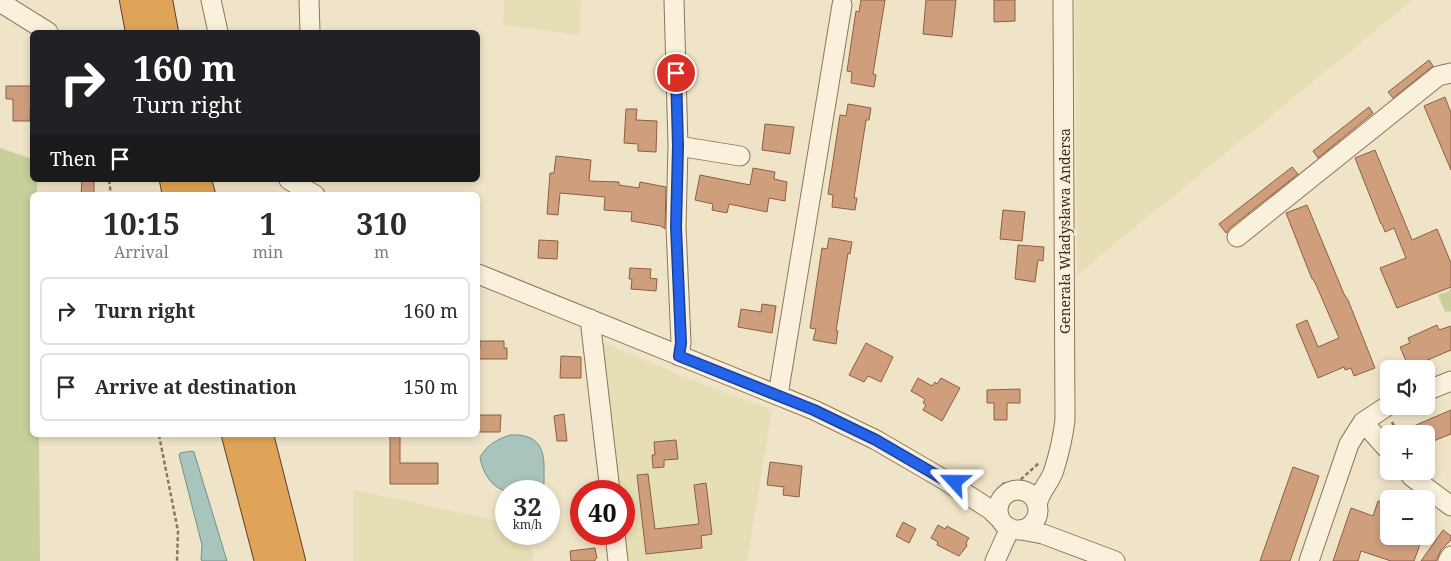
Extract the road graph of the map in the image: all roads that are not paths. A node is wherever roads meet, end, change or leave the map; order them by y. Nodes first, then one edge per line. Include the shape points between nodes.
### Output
1 (134, 0) edge
2 (158, 0) edge
3 (211, 0) edge
4 (310, 0) edge
5 (674, 0) edge
6 (1064, 0) edge
7 (0, 2) edge
8 (842, 5) dead end
9 (45, 30) edge
10 (140, 30) edge
11 (164, 30) edge
12 (218, 30) edge
13 (310, 30) edge
14 (1451, 73) edge
15 (678, 146) junction
16 (740, 156) dead end
17 (178, 182) edge
18 (293, 182) edge
19 (194, 191) edge
20 (312, 191) edge
21 (1237, 237) dead end
22 (480, 275) edge
23 (590, 319) junction
24 (679, 356) junction
25 (1451, 381) edge
26 (1435, 387) edge
27 (778, 395) junction
28 (1380, 415) edge
29 (1363, 422) junction
30 (237, 437) edge
31 (260, 437) edge
32 (1380, 441) edge
33 (1055, 460) junction
34 (943, 479) junction
35 (609, 480) edge
36 (1416, 480) edge
37 (1013, 492) junction
38 (1451, 506) edge
39 (1037, 509) junction
40 (1010, 526) junction
41 (616, 545) edge
42 (1087, 552) junction
43 (1451, 556) edge
44 (269, 561) edge
45 (291, 561) edge
46 (618, 561) edge
47 (994, 561) edge
48 (1115, 561) edge
49 (1309, 561) edge
50 (1448, 561) edge

1 - 10 highway
2 - 11 highway
3 - 12 street
4 - 13 street
5 - 15 street
6 - 33 street, Generała Władysława Andersa via 1066,420
7 - 9 street
8 - 27 street
14 - 21 street via 1438,76
15 - 16 street
15 - 24 street
17 - 19 highway
18 - 20 street
22 - 23 street
23 - 24 street
23 - 35 street
24 - 27 street
25 - 26 street
27 - 34 street via 876,440
28 - 29 street
29 - 32 street
29 - 49 street via 1349,444
30 - 44 highway
31 - 45 highway
33 - 37 street
33 - 39 street, Generała Władysława Andersa via 1054,471 1040,495
34 - 37 street via 966,486
34 - 40 street
36 - 38 street
37 - 39 street via 1030,494
37 - 40 street via 998,505
39 - 40 street via 1032,524
39 - 42 street via 1042,517
40 - 42 street via 1042,534
40 - 47 street
41 - 46 street
42 - 48 street
43 - 50 street

